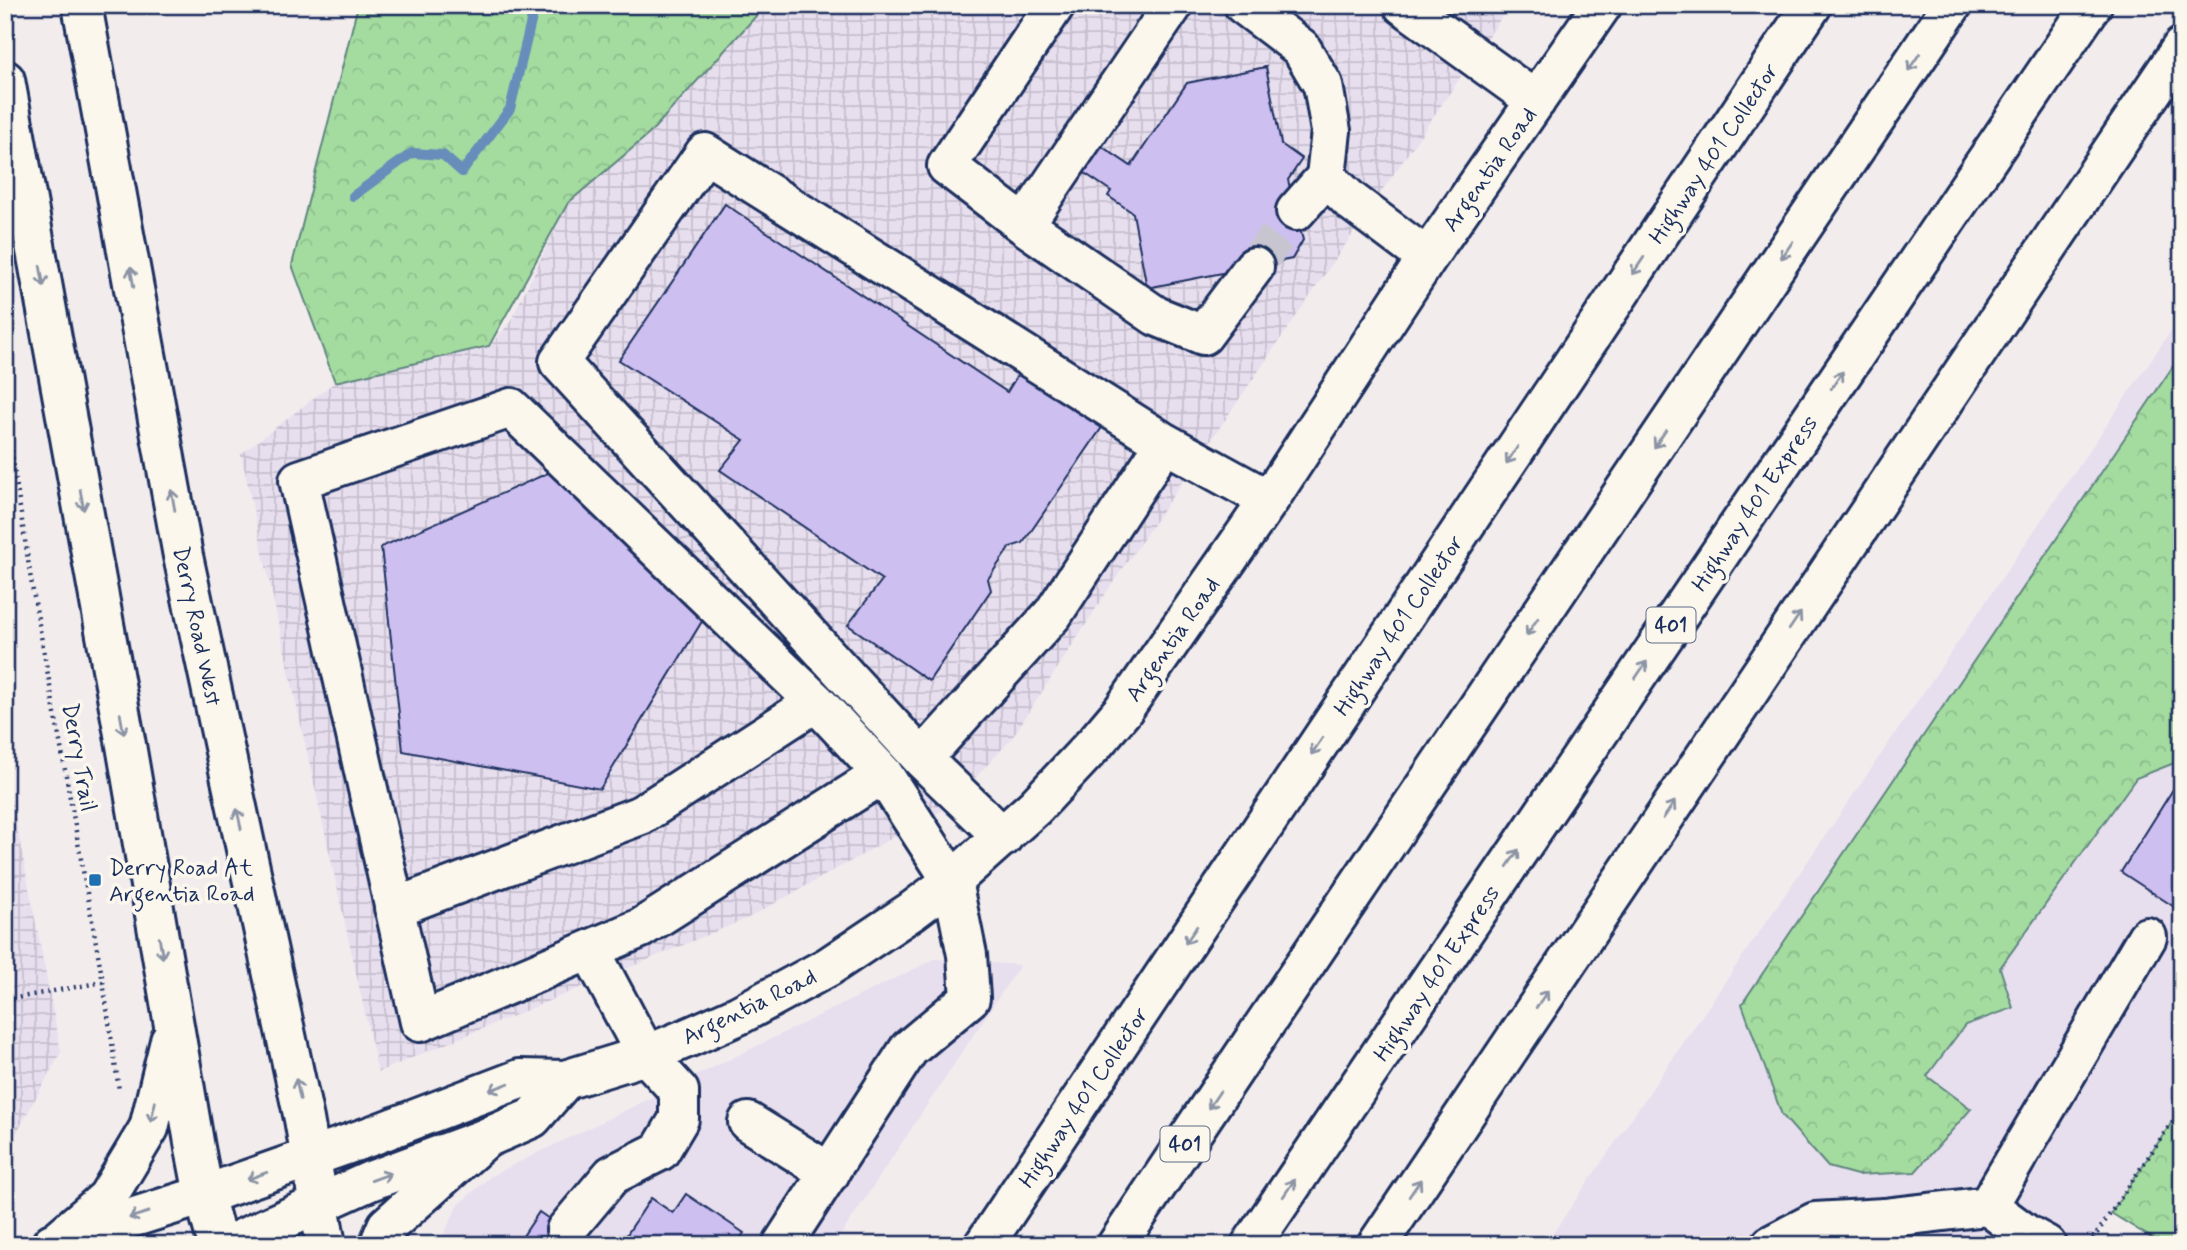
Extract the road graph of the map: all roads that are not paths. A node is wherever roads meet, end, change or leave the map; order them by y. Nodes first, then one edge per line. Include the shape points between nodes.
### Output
1 (82, 5) edge
2 (1055, 5) edge
3 (1173, 5) edge
4 (1244, 5) edge
5 (1403, 5) edge
6 (1602, 5) edge
7 (1812, 5) edge
8 (1952, 5) edge
9 (2092, 5) edge
10 (2182, 47) edge
11 (5, 80) edge
12 (1536, 101) junction
13 (1326, 177) junction
14 (1296, 211) tunnel mouth
15 (1024, 225) junction
16 (1427, 258) junction
17 (1254, 267) tunnel mouth
18 (1165, 443) junction
19 (1269, 499) junction
20 (816, 702) junction
21 (922, 759) junction
22 (883, 774) junction
23 (1003, 837) junction
24 (952, 881) junction
25 (394, 908) junction
26 (2147, 937) dead end
27 (590, 950) junction
28 (174, 1022) junction
29 (646, 1055) junction
30 (565, 1080) junction
31 (748, 1122) dead end
32 (486, 1138) junction
33 (310, 1156) junction
34 (830, 1173) junction
35 (204, 1195) junction
36 (318, 1205) junction
37 (1988, 1206) junction
38 (566, 1230) dead end
39 (52, 1243) edge
40 (218, 1245) edge
41 (228, 1245) edge
42 (326, 1245) edge
43 (379, 1245) edge
44 (782, 1245) edge
45 (984, 1245) edge
46 (1117, 1245) edge
47 (1251, 1245) edge
48 (1377, 1245) edge
49 (1772, 1245) edge
50 (2046, 1245) edge

33 -> 1 main road, Derry Road West via 183,556
2 - 15 main road via 947,166
3 - 15 main road
4 - 13 main road via 1301,48 1323,85 1331,131
5 - 12 main road
6 - 12 main road, Argentia Road
7 -> 45 main road, Highway 401 Collector
8 -> 46 main road, 401
47 -> 9 main road, Highway 401 Express / 401
48 -> 10 main road
11 -> 28 main road
12 - 16 main road, Argentia Road
13 - 14 main road
13 - 16 main road
15 - 17 main road via 1156,316 1203,335
16 - 19 main road, Argentia Road
18 - 19 main road
18 - 21 main road via 1053,614
18 - 21 main road via 705,153 559,362
19 - 23 main road, Argentia Road via 1122,710 1065,776
20 - 22 main road
20 - 25 main road via 641,815
20 - 25 main road via 511,408 299,480
21 - 23 main road
22 - 24 main road
22 - 27 main road via 641,928
23 - 24 main road, Argentia Road
24 - 29 main road, Argentia Road via 870,940 784,992
24 - 34 main road via 967,955 970,998 909,1049
25 - 27 main road via 420,1022
26 - 37 main road
27 - 29 main road
28 - 35 main road
28 -> 39 main road via 149,1128 107,1198
29 - 30 main road, Argentia Road
29 - 38 main road via 679,1091 679,1119 660,1151 612,1175
30 - 32 main road via 532,1118
30 -> 33 main road, Argentia Road via 520,1079
31 - 34 main road
36 -> 32 main road
32 - 43 main road via 387,1226
33 -> 35 main road, Argentia Road
33 - 36 main road, Derry Road West
34 - 44 main road
35 -> 39 main road, Argentia Road
35 - 40 main road
36 - 41 main road
36 - 42 main road, Derry Road West
37 - 49 main road via 1815,1222
37 - 50 main road

